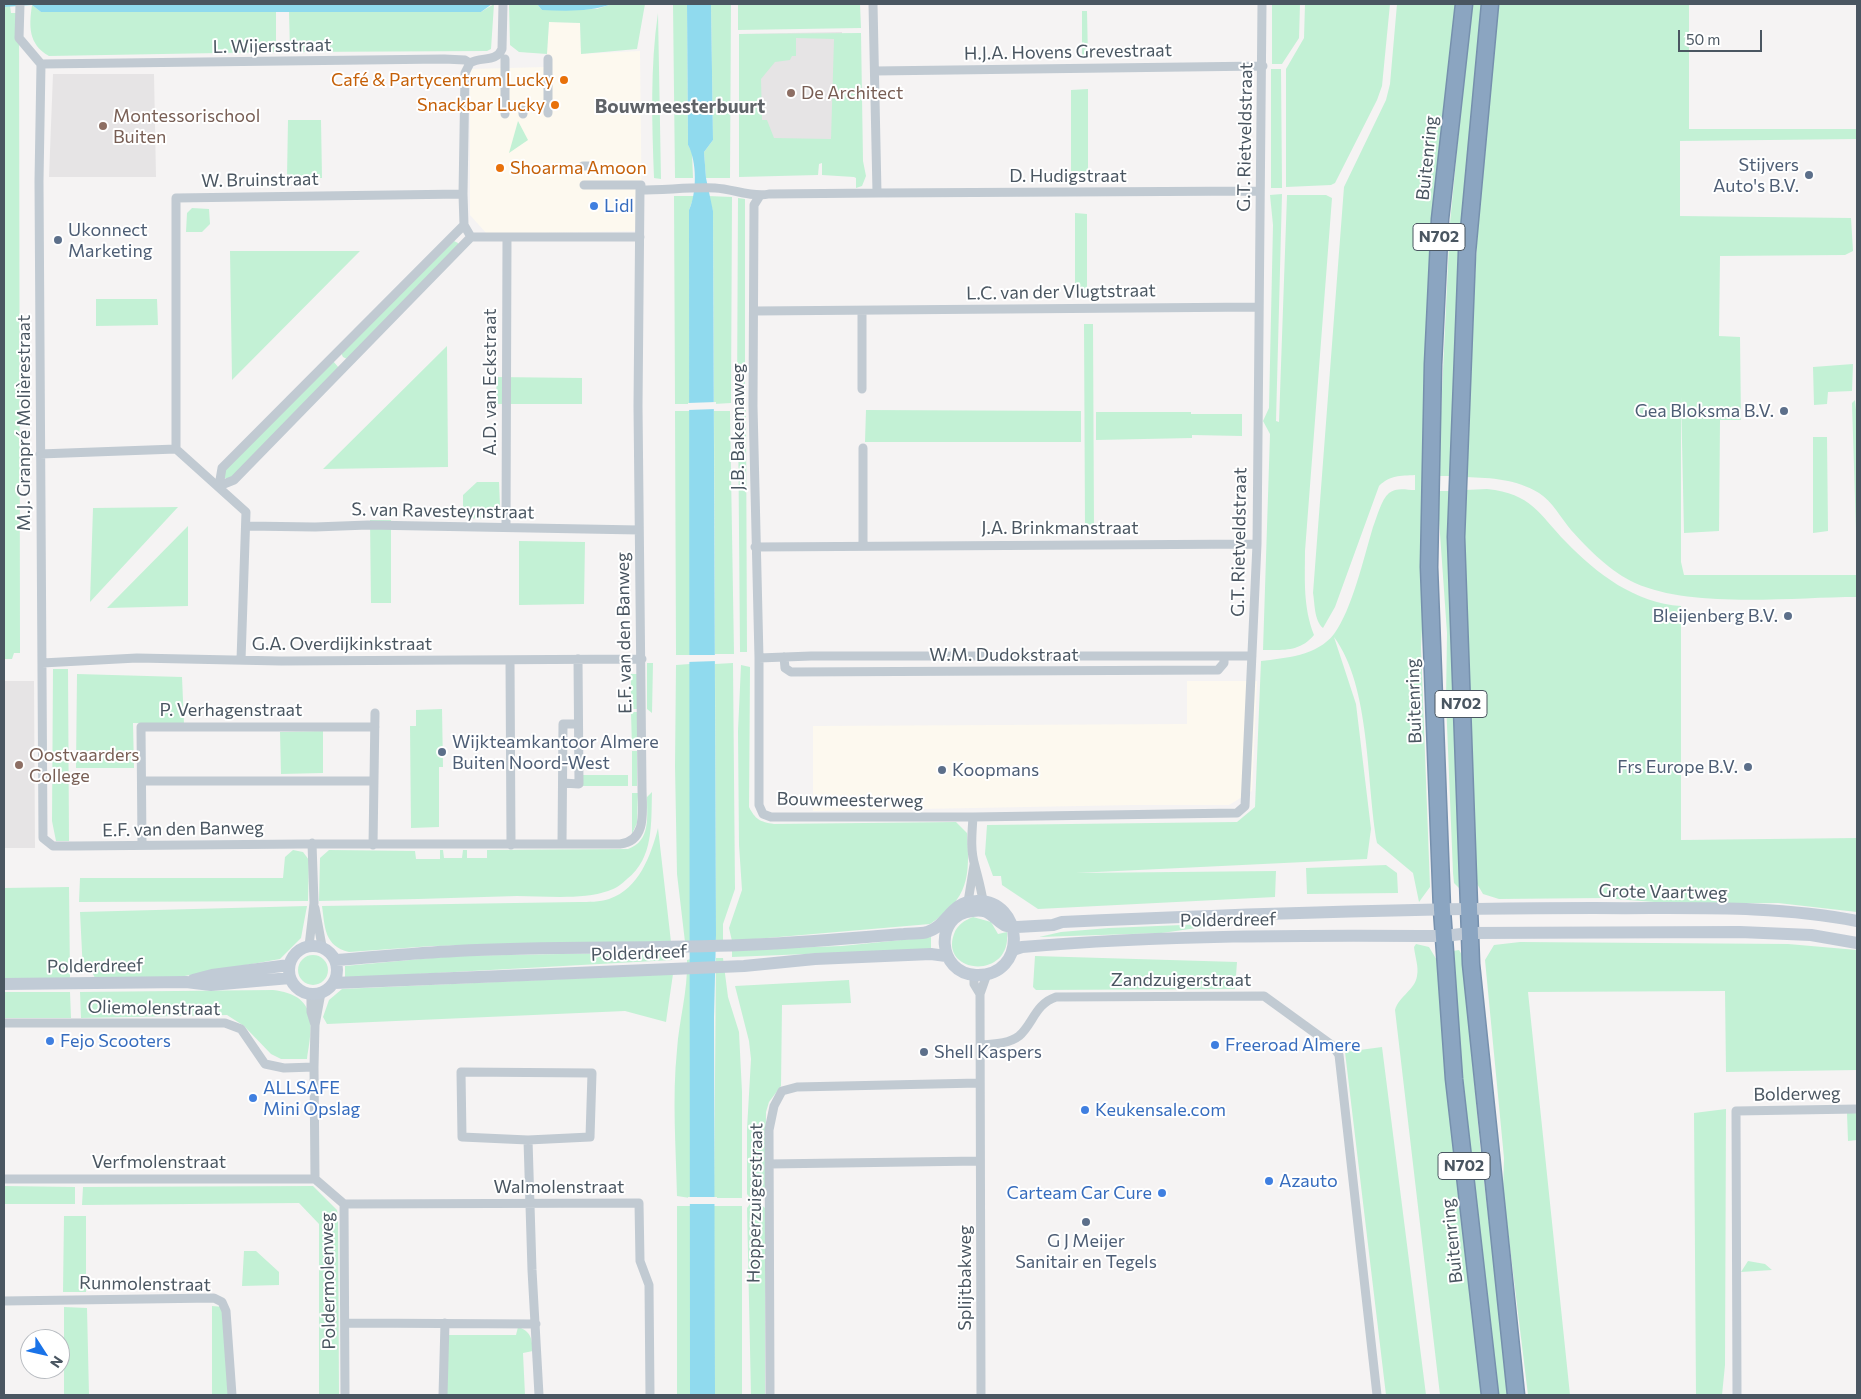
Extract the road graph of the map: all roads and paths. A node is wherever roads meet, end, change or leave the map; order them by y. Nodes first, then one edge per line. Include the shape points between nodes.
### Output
1 (20, 4) edge
2 (873, 4) edge
3 (1262, 4) edge
4 (1464, 4) edge
5 (1490, 4) edge
6 (503, 7) edge
7 (502, 56) junction
8 (548, 59) dead end
9 (470, 63) junction
10 (41, 64) junction
11 (1263, 66) junction
12 (874, 71) junction
13 (548, 113) dead end
14 (505, 114) dead end
15 (584, 185) dead end
16 (640, 188) junction
17 (1260, 192) junction
18 (877, 193) junction
19 (463, 194) junction
20 (759, 197) junction
21 (464, 225) junction
22 (471, 237) junction
23 (507, 237) junction
24 (640, 238) junction
25 (1259, 307) junction
26 (755, 311) junction
27 (862, 311) junction
28 (335, 354) junction
29 (347, 366) junction
30 (862, 389) dead end
31 (863, 448) dead end
32 (176, 449) junction
33 (40, 454) junction
34 (219, 486) junction
35 (246, 526) junction
36 (506, 527) junction
37 (639, 530) junction
38 (1257, 544) junction
39 (863, 545) junction
40 (755, 547) junction
41 (1224, 656) junction
42 (1252, 656) junction
43 (784, 657) junction
44 (759, 658) junction
45 (578, 659) junction
46 (642, 659) junction
47 (241, 660) junction
48 (510, 660) junction
49 (42, 663) junction
50 (375, 713) dead end
51 (578, 724) junction
52 (375, 727) junction
53 (563, 742) junction
54 (578, 742) junction
55 (563, 760) junction
56 (579, 761) junction
57 (142, 781) junction
58 (374, 781) junction
59 (563, 783) junction
60 (973, 817) junction
61 (312, 844) junction
62 (562, 844) junction
63 (142, 845) junction
64 (373, 845) junction
65 (511, 845) junction
66 (53, 846) joint
67 (974, 864) junction
68 (983, 901) junction
69 (968, 906) junction
70 (1467, 909) junction
71 (1442, 910) junction
72 (1857, 921) edge
73 (1011, 924) junction
74 (1469, 933) junction
75 (1445, 936) junction
76 (1857, 944) edge
77 (316, 946) junction
78 (1013, 950) junction
79 (946, 956) junction
80 (336, 960) junction
81 (290, 971) junction
82 (980, 975) junction
83 (334, 983) junction
84 (4, 984) edge
85 (316, 994) junction
86 (4, 1023) edge
87 (980, 1045) junction
88 (314, 1067) junction
89 (979, 1083) junction
90 (1857, 1109) edge
91 (528, 1140) junction
92 (980, 1161) junction
93 (769, 1164) junction
94 (4, 1179) edge
95 (315, 1179) junction
96 (530, 1203) junction
97 (344, 1204) junction
98 (4, 1301) edge
99 (346, 1323) junction
100 (445, 1323) junction
101 (536, 1324) junction
102 (232, 1395) edge
103 (346, 1395) edge
104 (443, 1395) edge
105 (539, 1395) edge
106 (650, 1395) edge
107 (770, 1395) edge
108 (981, 1395) edge
109 (1377, 1395) edge
110 (1490, 1395) edge
111 (1516, 1395) edge
112 (1736, 1395) edge

1 - 10 street via 19,38
2 - 12 street
3 - 11 street, G.T. Rietveldstraat
4 - 71 highway, Buitenring / N702 via 1440,219 1428,566
5 - 70 highway, N702 via 1467,252 1456,537
6 - 7 street
7 - 9 street, L. Wijersstraat
7 - 14 street
8 - 13 street
9 - 10 street, L. Wijersstraat via 444,59
9 - 19 street via 465,73
10 - 33 street, M.J. Granpré Molièrestraat
11 - 12 street, H.J.A. Hovens Grevestraat
11 - 17 street, G.T. Rietveldstraat
12 - 18 street
15 - 16 street
16 - 20 street via 712,188
16 - 24 street, E.F. van den Banweg
17 - 18 street, D. Hudigstraat
17 - 25 street, G.T. Rietveldstraat
18 - 20 street, D. Hudigstraat via 769,194
19 - 21 street
19 - 32 street, W. Bruinstraat via 176,198
20 - 26 street, J.B. Bakemaweg via 754,205
21 - 22 street
21 - 28 street
22 - 23 street
22 - 29 street
23 - 24 street
23 - 36 street, A.D. van Eckstraat
24 - 37 street, E.F. van den Banweg
25 - 27 street, L.C. van der Vlugtstraat
25 - 38 street, G.T. Rietveldstraat
26 - 27 street, L.C. van der Vlugtstraat
26 - 40 street, J.B. Bakemaweg
27 - 30 street
28 - 29 street
28 - 34 street via 222,468
29 - 34 street via 234,480
31 - 39 street
32 - 33 street
32 - 34 street
33 - 49 street, M.J. Granpré Molièrestraat
34 - 35 street via 246,512
35 - 36 street, S. van Ravesteynstraat
35 - 47 street
36 - 37 street, S. van Ravesteynstraat
37 - 46 street, E.F. van den Banweg
38 - 39 street, J.A. Brinkmanstraat
38 - 42 street, G.T. Rietveldstraat
39 - 40 street, J.A. Brinkmanstraat
40 - 44 street, J.B. Bakemaweg
41 - 42 street, W.M. Dudokstraat
41 - 43 street, W.M. Dudokstraat
41 - 43 street, W.M. Dudokstraat via 1224,663 1218,670 809,672 788,671
42 - 60 street, G.T. Rietveldstraat via 1245,806 1237,813
43 - 44 street, W.M. Dudokstraat
44 - 60 street, Bouwmeesterweg via 759,806 763,814 771,817
45 - 46 street, G.A. Overdijkinkstraat
45 - 48 street, G.A. Overdijkinkstraat
45 - 51 street
46 - 62 street, E.F. van den Banweg via 641,830 626,844
47 - 48 street, G.A. Overdijkinkstraat
47 - 49 street, G.A. Overdijkinkstraat via 137,658
48 - 65 street
49 - 66 street, M.J. Granpré Molièrestraat via 43,838
50 - 52 street
51 - 53 street via 563,724
51 - 54 street
52 - 57 street, P. Verhagenstraat via 141,727
52 - 58 street
53 - 54 street
53 - 55 street
54 - 56 street
55 - 56 street
55 - 59 street
56 - 59 street via 579,784
57 - 58 street
57 - 63 street, P. Verhagenstraat
58 - 64 street
59 - 62 street
60 - 67 street
61 - 63 street, E.F. van den Banweg
61 - 64 street, E.F. van den Banweg
61 - 77 street
62 - 65 street, E.F. van den Banweg
63 - 66 street, E.F. van den Banweg
64 - 65 street, E.F. van den Banweg
67 - 68 street
67 - 69 street
68 - 69 main road
68 - 73 main road via 1000,908
69 - 73 main road via 988,912 1004,925
69 - 79 main road via 947,929 944,942
69 - 80 main road, Polderdreef via 954,909 928,932 744,945 456,951
70 - 71 main road, Grote Vaartweg
70 - 72 main road, Grote Vaartweg via 1781,910
70 - 74 highway, N702
71 - 73 main road, Polderdreef
71 - 75 highway, Buitenring / N702
73 - 78 main road via 1015,940
74 - 75 main road, Polderdreef
74 - 76 main road via 1740,932 1812,935
74 - 111 highway, N702
75 - 78 main road, Polderdreef via 1194,937 1080,942
75 - 110 highway, Buitenring / N702 via 1454,1079
77 - 80 main road via 332,953
77 - 81 main road via 300,949 293,956
78 - 82 main road via 1006,963
79 - 82 main road via 957,969
79 - 83 main road, Polderdreef via 815,959 744,966
80 - 83 main road via 338,968
81 - 84 main road, Polderdreef via 212,975 186,982
81 - 85 main road via 298,989
82 - 87 street, Splijtbakweg via 974,984 980,994
83 - 85 main road
85 - 88 street via 311,1012 315,1025
86 - 88 street, Oliemolenstraat via 224,1023 241,1030 265,1064 284,1068
87 - 89 street, Splijtbakweg
87 - 109 street, Zandzuigerstraat via 1003,1043 1018,1037 1048,999 1056,996 1264,996 1333,1046 1339,1056
88 - 95 street
89 - 92 street, Splijtbakweg
89 - 93 street, Hopperzuigerstraat via 796,1087 782,1091 774,1106 769,1130
90 - 112 street, Bolderweg via 1736,1111
91 - 91 street via 590,1137 592,1073 461,1072 462,1137
91 - 96 street
92 - 93 street
92 - 108 street, Splijtbakweg
93 - 107 street, Hopperzuigerstraat
94 - 95 street, Verfmolenstraat
95 - 97 street, Poldermolenweg
96 - 97 street, Walmolenstraat
96 - 101 street
96 - 106 street, Walmolenstraat via 640,1203 640,1262 650,1286
97 - 99 street, Poldermolenweg
98 - 102 street, Runmolenstraat via 214,1298 222,1302 226,1310
99 - 100 street
99 - 103 street, Poldermolenweg
100 - 101 street
100 - 104 street
101 - 105 street

